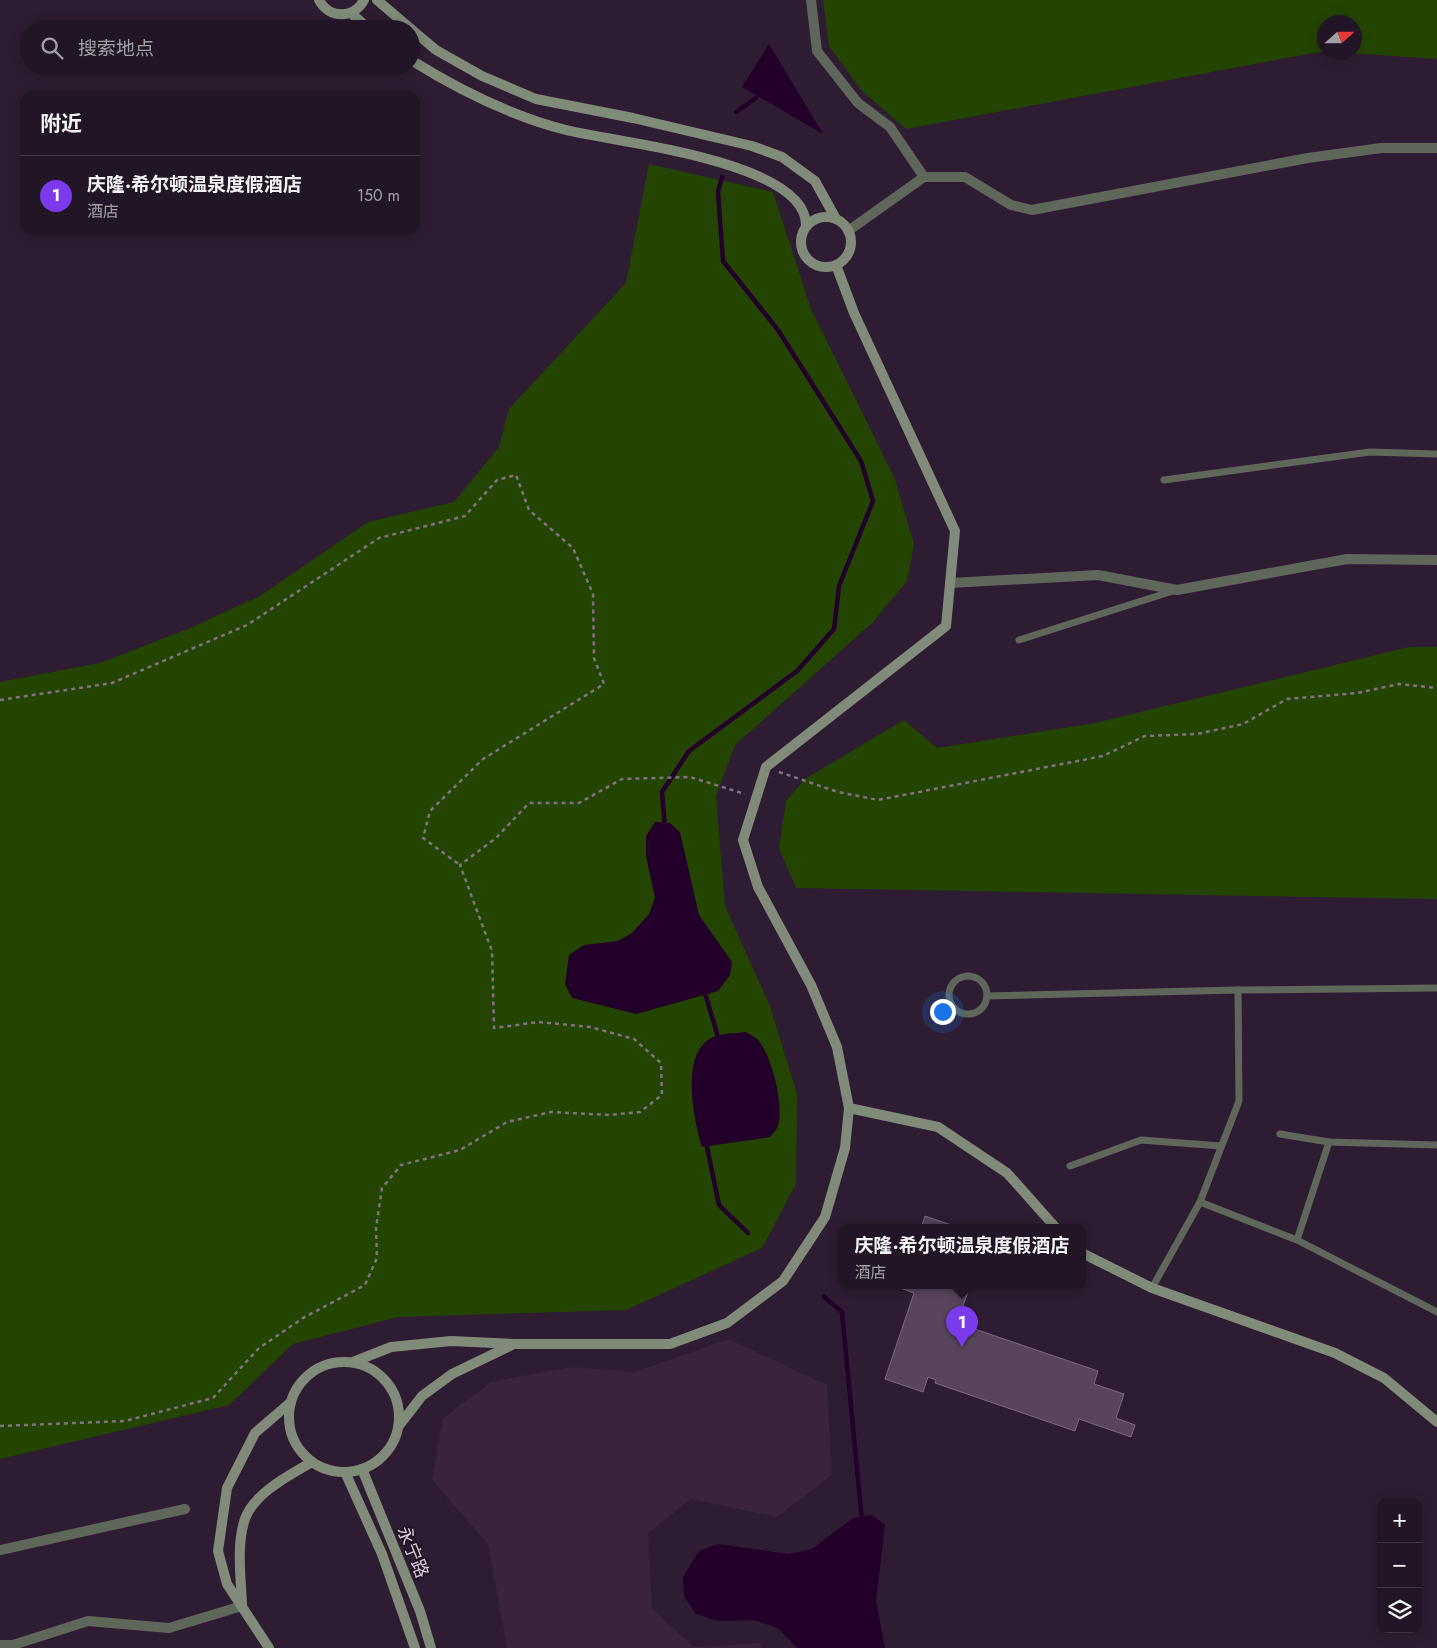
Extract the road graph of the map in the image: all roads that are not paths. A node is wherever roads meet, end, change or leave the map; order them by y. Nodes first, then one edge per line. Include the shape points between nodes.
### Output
1 (319, 0) edge
2 (364, 0) edge
3 (377, 0) edge
4 (811, 0) edge
5 (351, 13) junction
6 (359, 20) edge
7 (400, 20) edge
8 (420, 37) edge
9 (420, 66) edge
10 (1437, 148) edge
11 (924, 177) junction
12 (836, 219) junction
13 (806, 226) junction
14 (848, 231) junction
15 (836, 265) junction
16 (1437, 454) edge
17 (1164, 480) dead end
18 (1437, 560) edge
19 (950, 583) junction
20 (1178, 590) junction
21 (1019, 640) dead end
22 (1437, 988) edge
23 (1238, 990) junction
24 (988, 996) junction
25 (849, 1108) junction
26 (1280, 1134) dead end
27 (1329, 1142) junction
28 (1437, 1145) edge
29 (1221, 1146) junction
30 (1070, 1166) dead end
31 (1200, 1202) junction
32 (1052, 1224) edge
33 (1296, 1240) junction
34 (1086, 1255) edge
35 (1152, 1288) junction
36 (1437, 1312) edge
37 (513, 1344) junction
38 (353, 1362) junction
39 (291, 1402) junction
40 (1437, 1422) edge
41 (398, 1427) junction
42 (312, 1462) junction
43 (362, 1469) junction
44 (346, 1472) junction
45 (185, 1509) dead end
46 (0, 1550) edge
47 (242, 1606) junction
48 (0, 1645) edge
49 (270, 1648) edge
50 (415, 1648) edge
51 (431, 1648) edge

1 - 5 street via 334,14
2 - 5 street
3 - 7 street
4 - 11 street via 817,51 858,103 890,127
5 - 6 street
8 - 12 street via 436,50 482,76 536,99 752,146 782,157 815,181
9 - 13 street via 500,108 565,130 701,158 755,174 795,198 804,211
10 - 11 street via 1381,148 1308,158 1032,210 1011,206 965,177
11 - 14 street
12 - 13 street via 820,218
12 - 14 street
13 - 15 street via 800,242 806,258 820,267
14 - 15 street via 851,238 848,254
15 - 19 street via 854,313 955,531
16 - 17 lane via 1370,452
18 - 20 street via 1347,559
19 - 20 street via 1098,575
19 - 25 street via 946,626 766,767 743,840 758,887 811,985 837,1047
20 - 21 lane
22 - 23 lane
23 - 24 lane
23 - 29 lane via 1239,1100
24 - 24 lane via 984,984 973,977 955,981 949,992 955,1010 966,1014 978,1012
25 - 32 street via 938,1127 1007,1173
25 - 37 street via 845,1148 825,1217 783,1281 727,1323 670,1344
26 - 27 lane
27 - 28 lane
27 - 33 lane
29 - 30 lane via 1141,1140
29 - 31 lane
31 - 33 lane
31 - 35 lane
33 - 36 lane
34 - 35 street
35 - 40 street via 1336,1353 1384,1378
37 - 38 street via 451,1341 391,1347
37 - 41 street via 452,1374 422,1396
38 - 39 street via 337,1362 315,1371 297,1388
38 - 41 street via 384,1378 394,1393
39 - 42 street via 292,1436
39 - 47 street via 256,1433 227,1488 218,1551 227,1584
41 - 43 street via 386,1453
42 - 44 street via 328,1470
42 - 47 street via 264,1494 245,1518 241,1545
43 - 44 street
43 - 51 street, 永宁路 via 420,1612
44 - 50 street, 永宁路 via 382,1554
45 - 46 street
47 - 48 street via 169,1628 88,1621 13,1645
47 - 49 street

